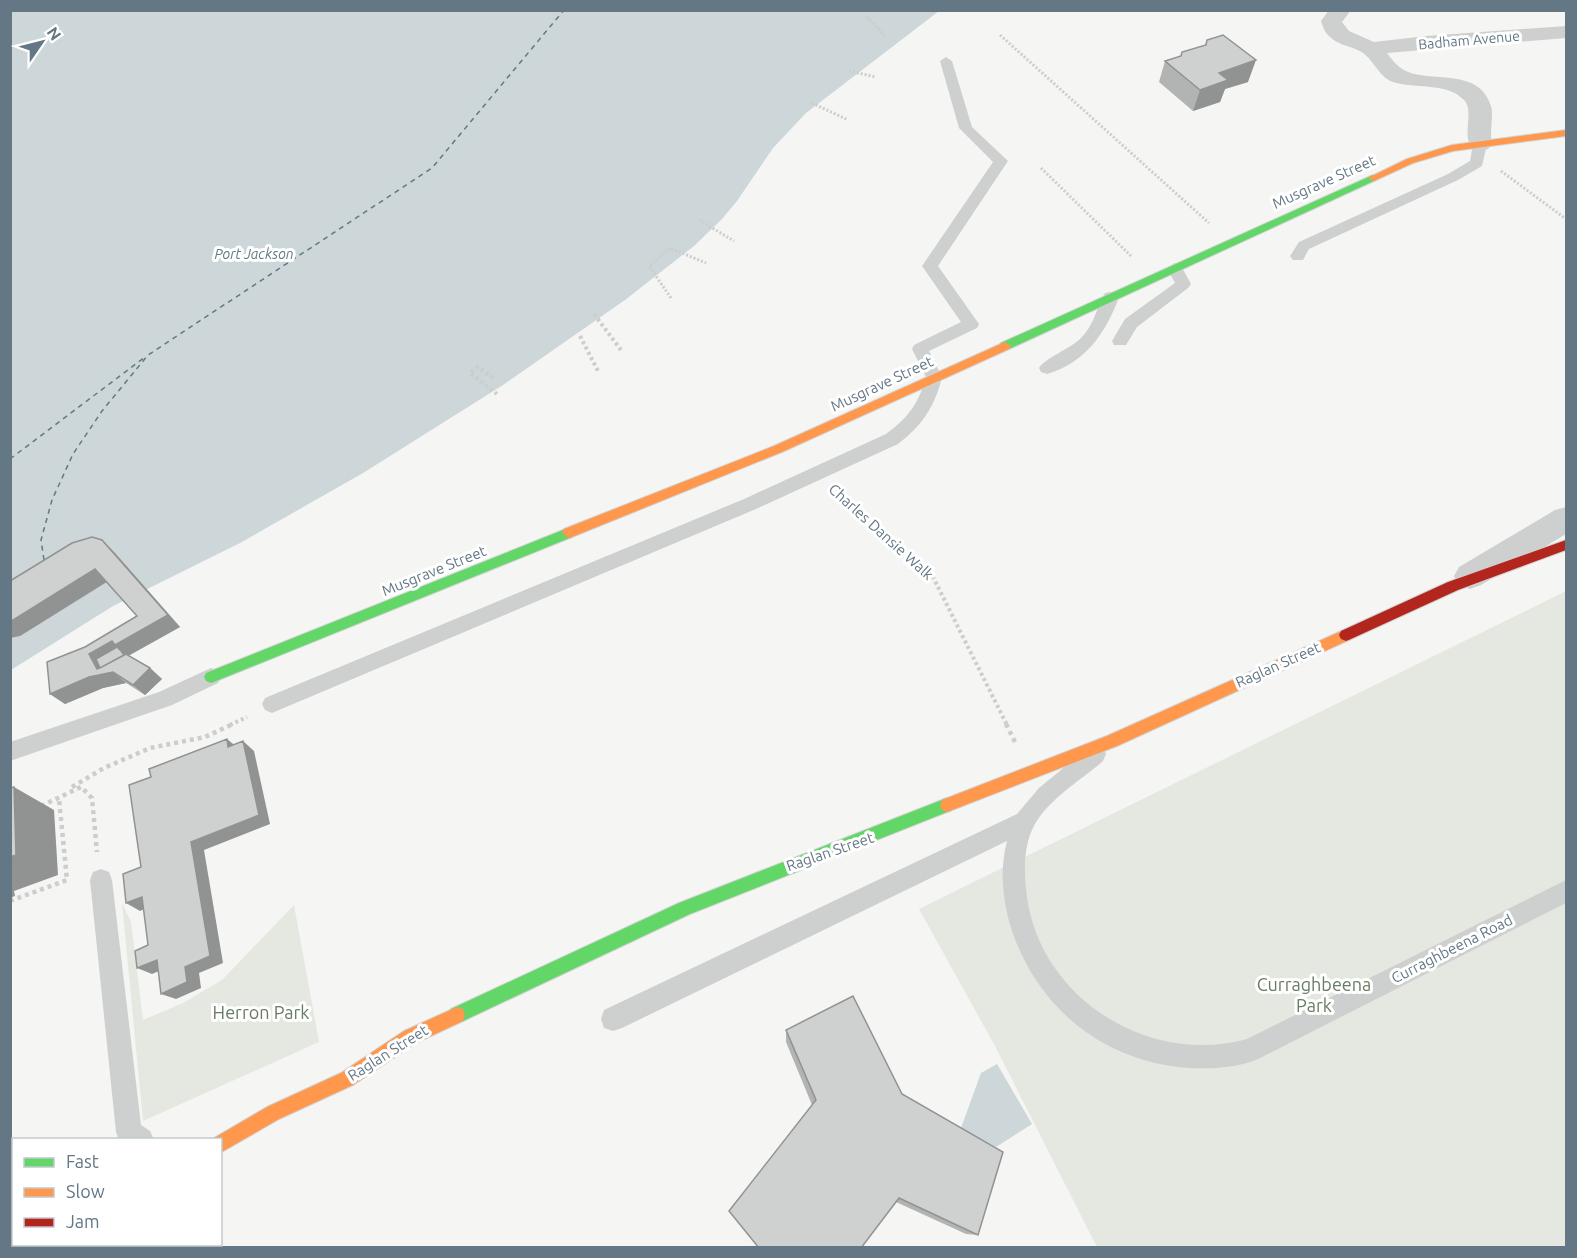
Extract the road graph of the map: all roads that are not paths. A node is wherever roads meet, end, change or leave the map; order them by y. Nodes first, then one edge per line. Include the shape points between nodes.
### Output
1 (1341, 10) edge
2 (1566, 32) edge
3 (1371, 50) junction
4 (946, 61) dead end
5 (1566, 133) edge
6 (1480, 144) junction
7 (1298, 256) dead end
8 (1175, 268) junction
9 (1111, 297) junction
10 (1120, 341) dead end
11 (1047, 368) dead end
12 (934, 377) junction
13 (1566, 519) edge
14 (1566, 545) edge
15 (1453, 586) junction
16 (211, 677) joint
17 (272, 704) dead end
18 (1112, 741) junction
19 (10, 752) edge
20 (1024, 822) junction
21 (101, 880) dead end
22 (1566, 891) edge
23 (613, 1020) dead end
24 (132, 1137) edge
25 (222, 1143) edge

1 - 3 street via 1331,21 1333,28 1346,39
2 - 3 street, Badham Avenue
3 - 6 street via 1393,74 1441,81 1471,95 1480,107
4 - 12 lane via 966,128 1001,160 930,266 971,324 920,349
5 - 6 street, Musgrave Street
6 - 7 lane via 1477,163 1304,246
6 - 8 street, Musgrave Street via 1410,161
8 - 9 street, Musgrave Street
8 - 10 lane via 1183,284 1131,323
9 - 11 lane via 1103,321 1085,346
9 - 12 street, Musgrave Street
12 - 16 street, Musgrave Street via 778,449
12 - 17 lane via 921,414 892,439 817,475
13 - 15 street, Raglan Street
14 - 15 street, Raglan Street
15 - 18 street, Raglan Street
16 - 19 lane via 165,699
18 - 20 lane, Curraghbeena Road via 1039,803
18 - 25 street, Raglan Street via 715,895 410,1037 347,1079 273,1113
20 - 22 lane, Curraghbeena Road via 1016,850 1014,884 1023,934 1051,987 1073,1010 1104,1031 1171,1055 1206,1057 1244,1052
20 - 23 lane
21 - 24 lane

